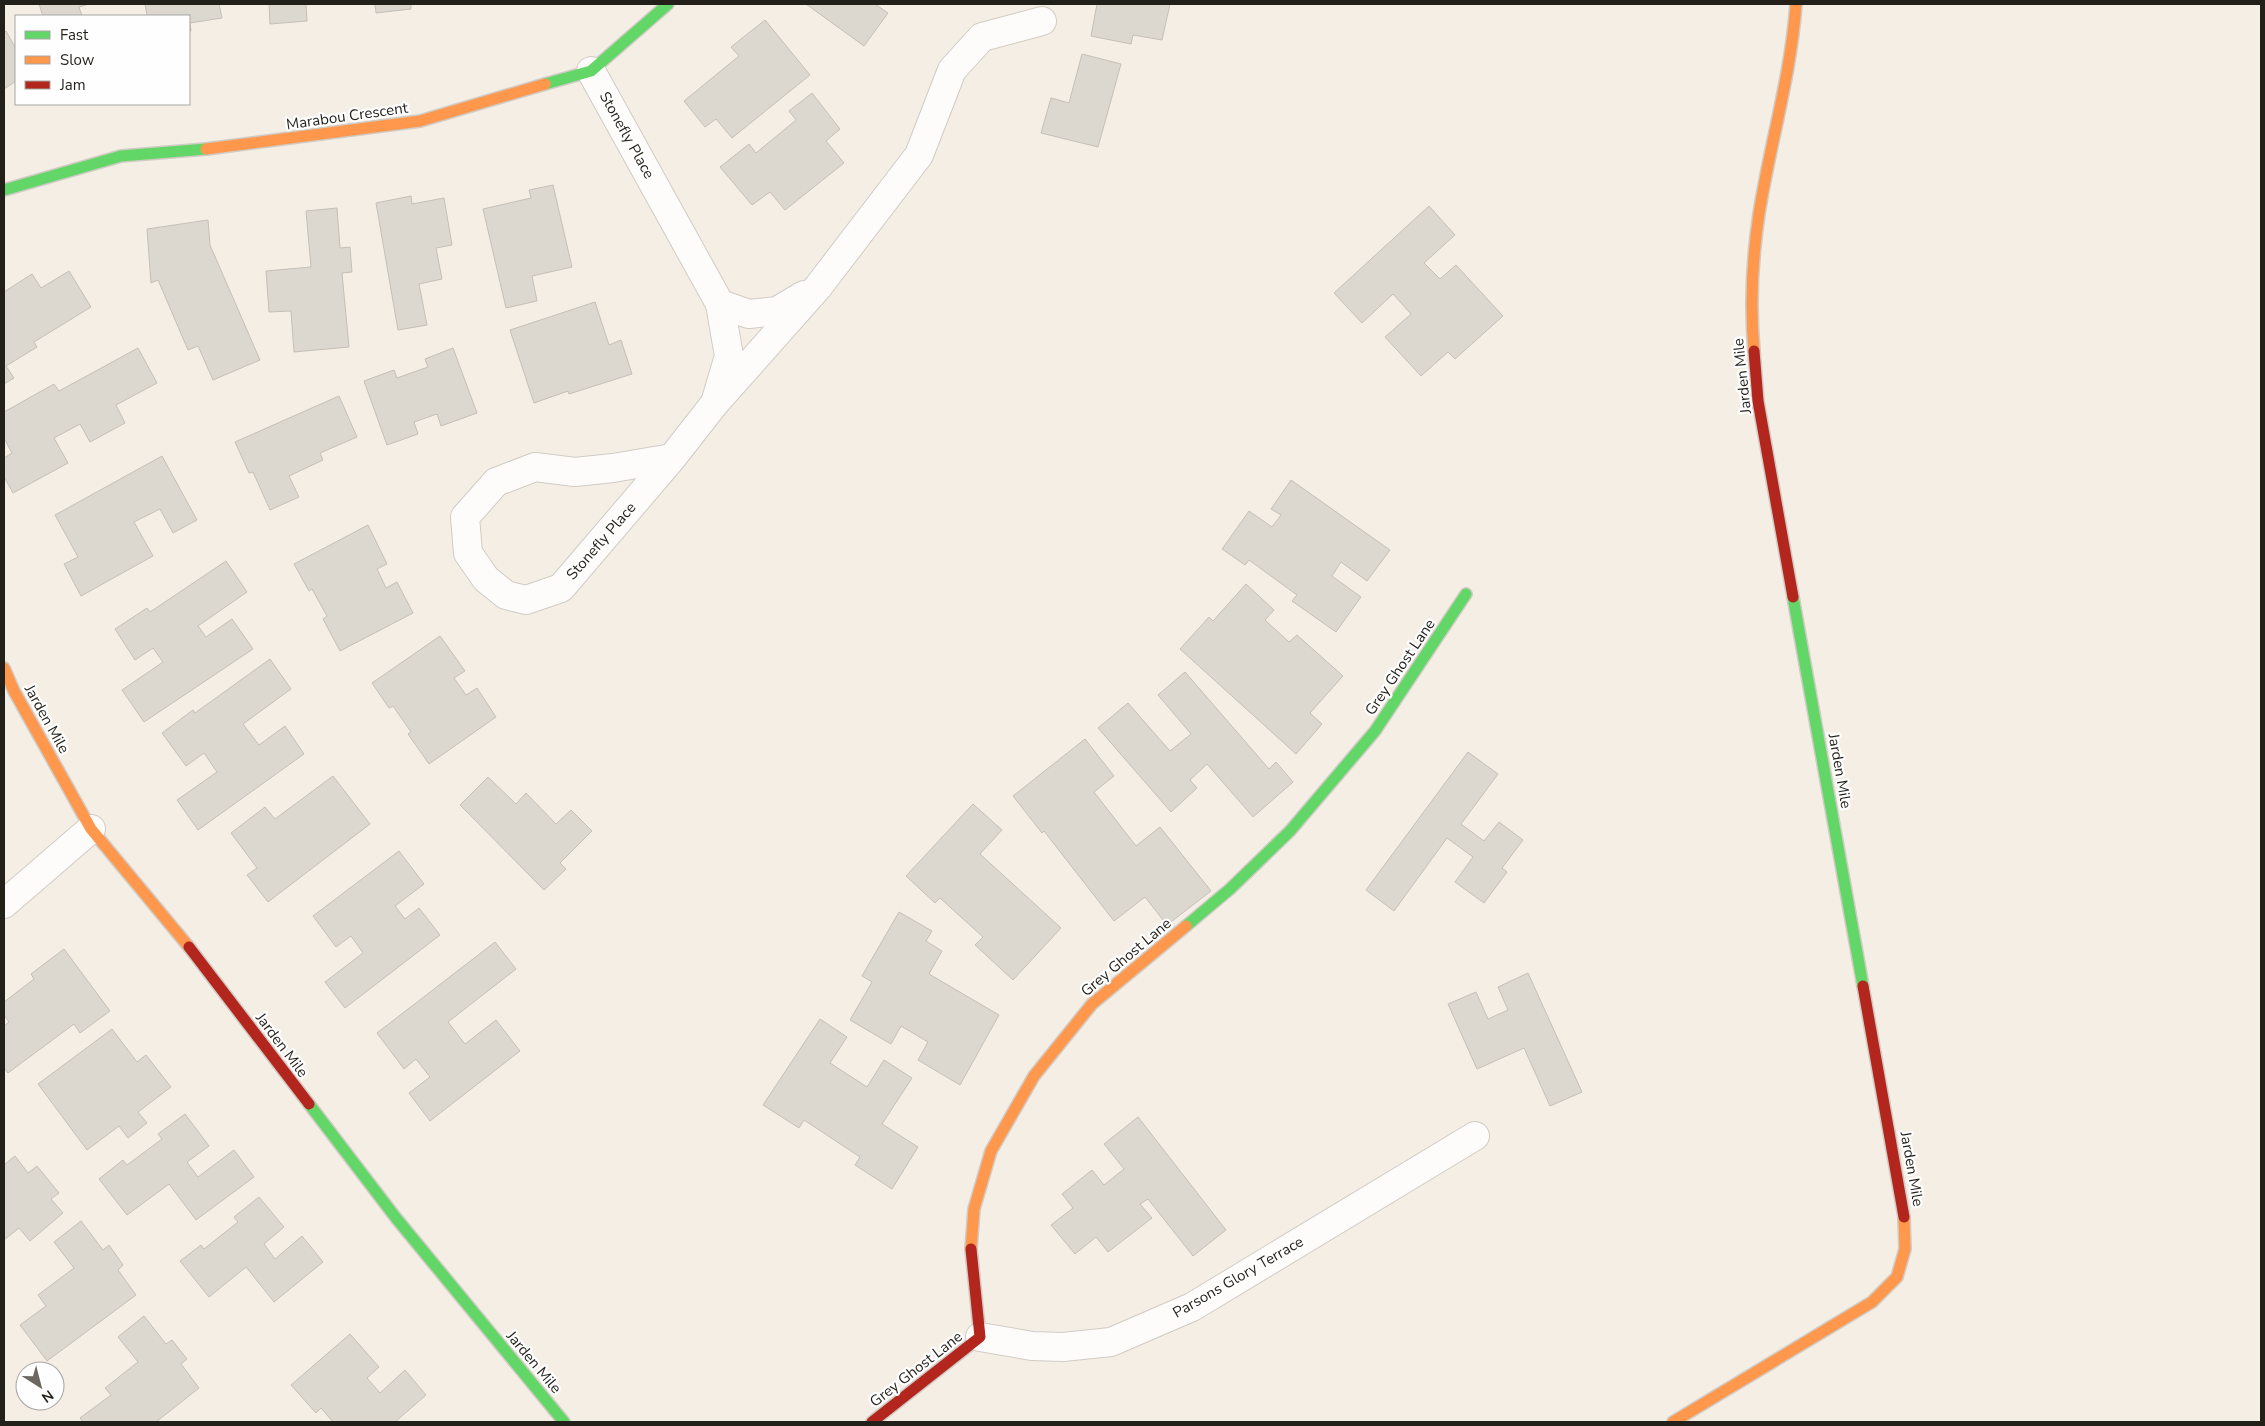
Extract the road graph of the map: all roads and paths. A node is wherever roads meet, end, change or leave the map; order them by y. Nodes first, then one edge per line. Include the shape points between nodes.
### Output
1 (668, 4) edge
2 (1796, 4) edge
3 (1042, 21) dead end
4 (591, 71) junction
5 (4, 190) edge
6 (818, 287) junction
7 (720, 304) junction
8 (715, 403) junction
9 (672, 458) junction
10 (1466, 594) dead end
11 (4, 668) edge
12 (91, 829) junction
13 (4, 904) edge
14 (1475, 1136) dead end
15 (980, 1337) junction
16 (564, 1422) edge
17 (872, 1422) edge
18 (1673, 1422) edge

1 - 4 street, Marabou Crescent
2 - 18 street, Jarden Mile via 1794,35 1759,214 1753,264 1751,313 1758,401 1904,1214 1905,1249 1897,1277 1872,1302
3 - 6 street, Stonefly Place via 982,37 952,70 919,155
4 - 5 street, Marabou Crescent via 420,121 223,147 121,156
4 - 7 street, Stonefly Place
6 - 7 street via 777,311 750,314
6 - 8 street, Stonefly Place
7 - 8 street, Stonefly Place via 729,356
8 - 9 street, Stonefly Place
9 - 9 street, Stonefly Place via 561,588 526,600 506,595 486,579 468,553 465,517 496,482 535,467 576,472
10 - 15 street, Grey Ghost Lane via 1375,731 1290,831 1230,889 1092,1004 1034,1076 991,1152 974,1209 970,1256
11 - 12 street, Jarden Mile
12 - 13 street
12 - 16 street, Jarden Mile via 165,916 396,1218
14 - 15 street, Parsons Glory Terrace via 1192,1307 1111,1342 1063,1347 1032,1346
15 - 17 street, Grey Ghost Lane

